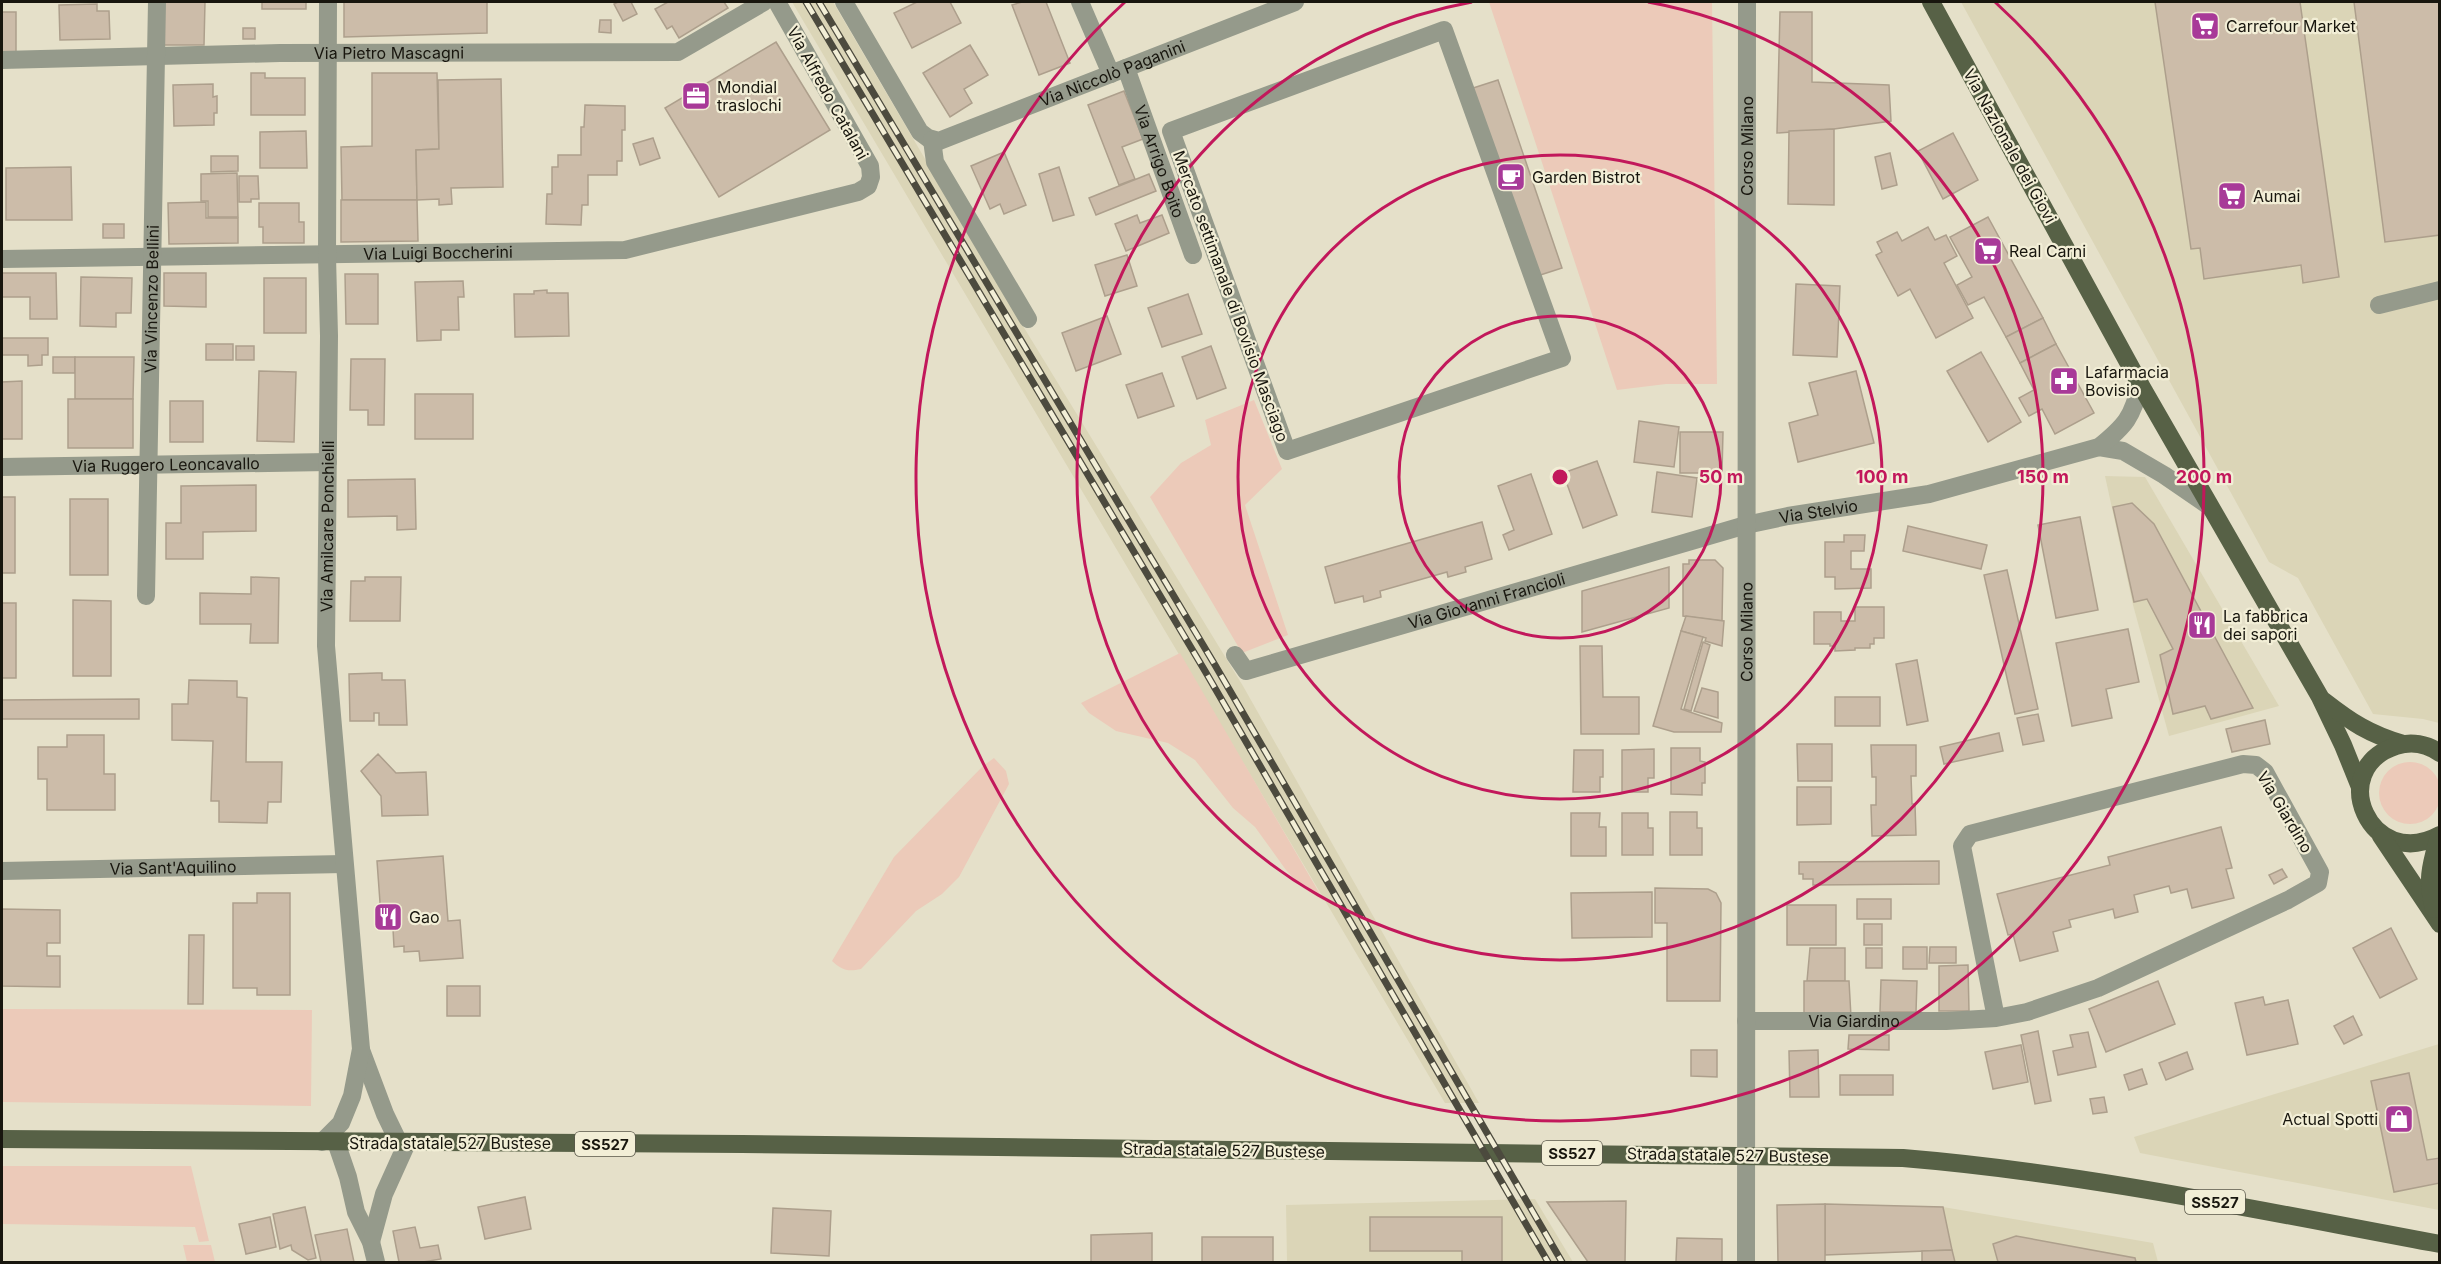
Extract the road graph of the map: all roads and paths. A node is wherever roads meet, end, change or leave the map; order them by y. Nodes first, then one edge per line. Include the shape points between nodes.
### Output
1 (157, 2) edge
2 (328, 2) edge
3 (764, 2) edge
4 (777, 2) edge
5 (844, 2) edge
6 (1080, 2) edge
7 (1295, 2) edge
8 (1747, 2) edge
9 (1931, 2) edge
10 (328, 54) junction
11 (156, 57) junction
12 (2, 60) edge
13 (1118, 71) junction
14 (932, 140) junction
15 (868, 186) joint
16 (1193, 255) dead end
17 (327, 256) junction
18 (152, 258) junction
19 (2, 259) edge
20 (2439, 290) edge
21 (2379, 305) dead end
22 (1028, 318) dead end
23 (1562, 357) joint
24 (2140, 384) junction
25 (2099, 447) junction
26 (328, 462) junction
27 (149, 466) junction
28 (2, 467) edge
29 (2209, 506) junction
30 (1746, 525) junction
31 (146, 596) dead end
32 (1235, 655) dead end
33 (2320, 698) junction
34 (2403, 744) junction
35 (2439, 753) edge
36 (2360, 787) junction
37 (2379, 833) junction
38 (2439, 836) edge
39 (344, 864) junction
40 (2, 871) edge
41 (2438, 922) edge
42 (1996, 1018) junction
43 (1746, 1021) junction
44 (361, 1048) junction
45 (2, 1139) edge
46 (329, 1142) junction
47 (403, 1143) junction
48 (371, 1242) junction
49 (2439, 1244) edge
50 (376, 1263) edge
51 (1746, 1263) edge

1 - 11 street, Via Vincenzo Bellini
2 - 10 street, Via Amilcare Ponchielli
3 - 10 street, Via Pietro Mascagni via 678,52
4 - 15 street, Via Alfredo Catalani via 870,166
5 - 14 street via 918,128
6 - 13 street, Via Arrigo Boito
7 - 13 street, Via Niccolò Paganini
8 - 30 street, Corso Milano
9 - 24 main road, Via Nazionale dei Giovi
10 - 11 street, Via Pietro Mascagni
10 - 17 street, Via Amilcare Ponchielli
11 - 12 street, Via Pietro Mascagni
11 - 18 street, Via Vincenzo Bellini
13 - 14 street, Via Niccolò Paganini via 944,141
13 - 16 street, Via Arrigo Boito
14 - 22 street via 935,162
15 - 17 street, Via Luigi Boccherini via 849,195 625,250
17 - 18 street, Via Luigi Boccherini
17 - 26 street, Via Amilcare Ponchielli
18 - 19 street, Via Luigi Boccherini
18 - 27 street, Via Vincenzo Bellini
20 - 21 street
23 - 23 street, Mercato settimanale di Bovisio Masciago via 1287,451 1171,131 1444,30
24 - 25 street, Via Stelvio via 2130,419
24 - 29 main road, Via Nazionale dei Giovi
25 - 29 street, Via Stelvio via 2123,451
25 - 30 street, Via Stelvio via 1929,494
26 - 27 street, Via Ruggero Leoncavallo
26 - 39 street, Via Amilcare Ponchielli via 326,646
27 - 28 street, Via Ruggero Leoncavallo
27 - 31 street, Via Vincenzo Bellini
29 - 33 main road, Via Nazionale dei Giovi
30 - 32 street, Via Giovanni Francioli via 1246,671
30 - 43 street, Corso Milano
33 - 34 main road, Via Nazionale dei Giovi via 2355,725
33 - 36 main road, Via Nazionale dei Giovi
34 - 35 main road, Via Nazionale dei Giovi via 2419,744
34 - 36 main road via 2374,758
36 - 37 main road, Via Nazionale dei Giovi via 2367,820
37 - 38 main road via 2411,844
37 - 41 main road
38 - 41 main road via 2429,870 2430,894
39 - 40 street, Via Sant'Aquilino
39 - 44 street, Via Amilcare Ponchielli
42 - 42 street, Via Giardino via 2098,988 2318,883 2316,862 2265,772 2256,765 2243,764 1970,834 1962,846
42 - 43 street, Via Giardino
43 - 51 street, Corso Milano
44 - 46 street, Via Amilcare Ponchielli via 352,1096
44 - 47 street, Via Amilcare Ponchielli via 385,1114
45 - 46 main road, Strada statale 527 Bustese / SS527
46 - 47 main road, Strada statale 527 Bustese / SS527
46 - 48 street via 348,1177 356,1212
47 - 48 street
47 - 49 main road, Strada statale 527 Bustese / SS527 via 1903,1158 2064,1177
48 - 50 street

